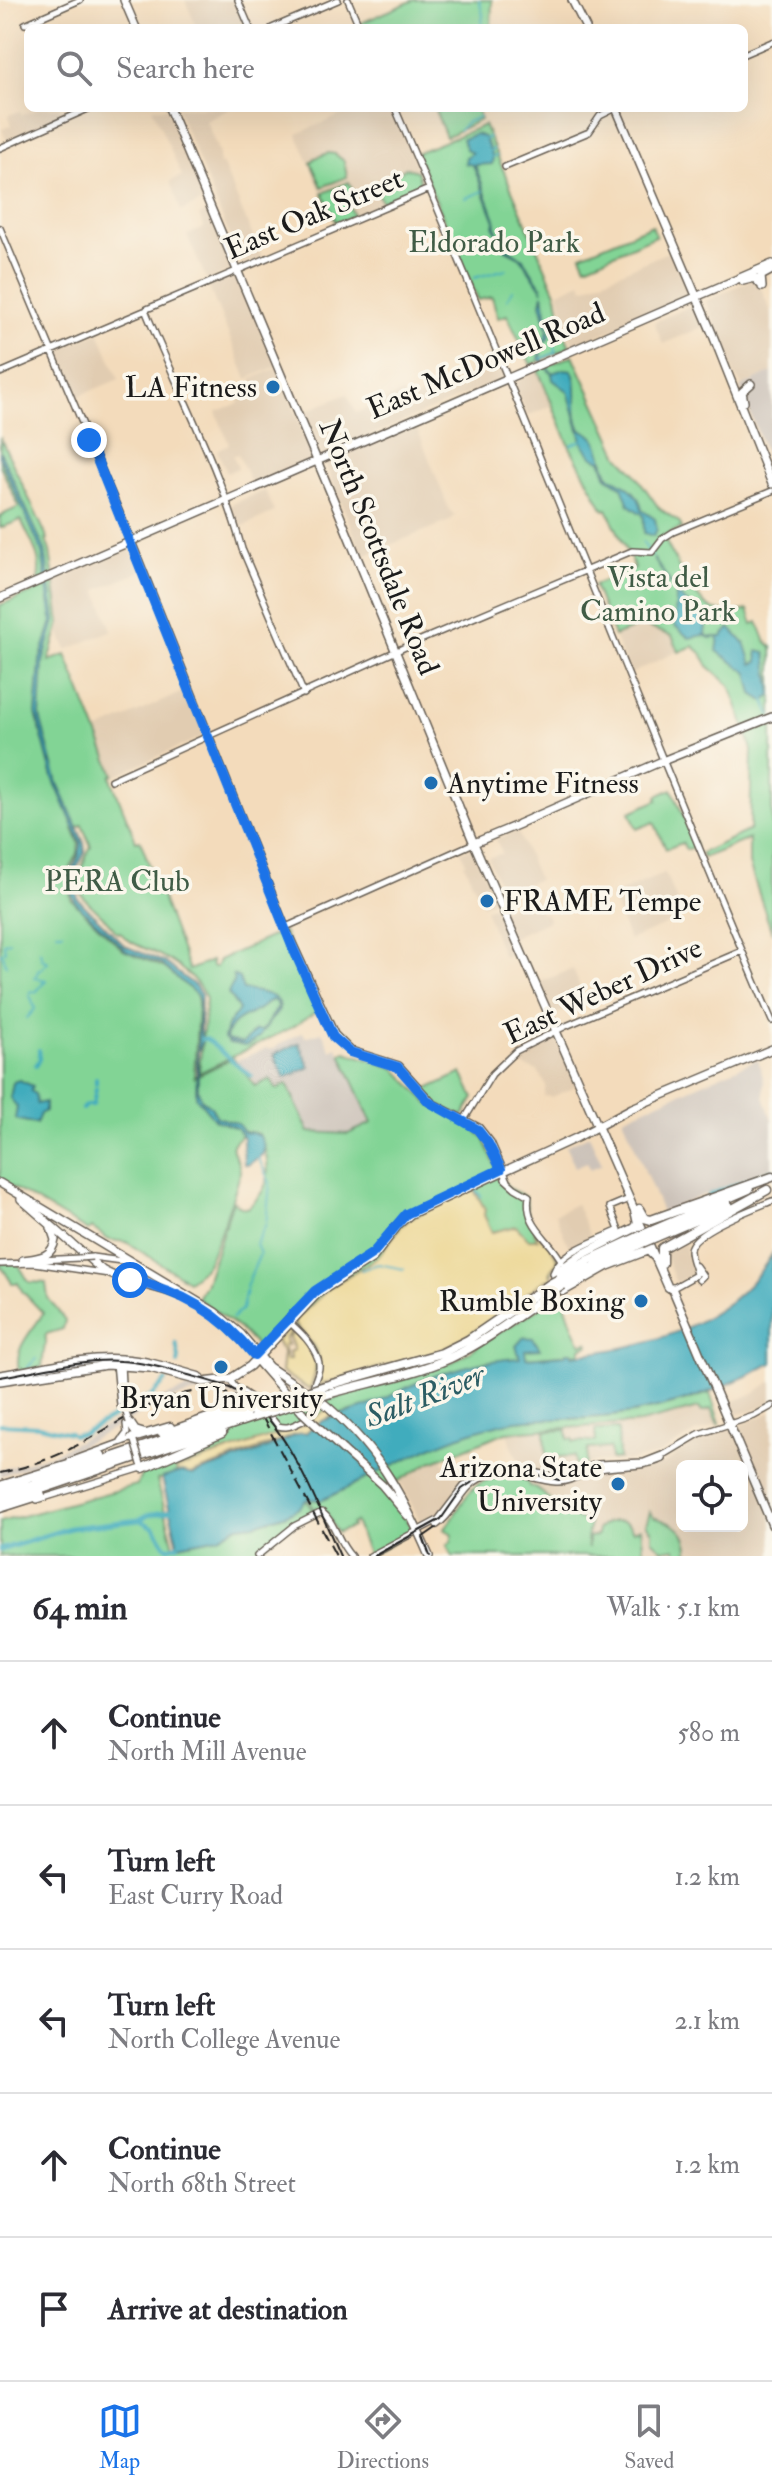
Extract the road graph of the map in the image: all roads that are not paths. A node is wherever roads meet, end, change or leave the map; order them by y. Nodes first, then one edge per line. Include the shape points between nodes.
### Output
1 (80, 0) edge
2 (126, 0) edge
3 (238, 0) edge
4 (338, 0) edge
5 (346, 0) edge
6 (572, 0) edge
7 (25, 24) dead end
8 (136, 24) edge
9 (248, 24) edge
10 (281, 24) edge
11 (289, 24) edge
12 (358, 24) edge
13 (582, 24) edge
14 (772, 42) edge
15 (748, 52) edge
16 (81, 112) edge
17 (174, 112) edge
18 (397, 112) edge
19 (609, 112) edge
20 (620, 112) edge
21 (0, 148) edge
22 (505, 167) dead end
23 (429, 189) junction
24 (0, 228) edge
25 (772, 267) edge
26 (240, 269) junction
27 (743, 281) junction
28 (700, 297) junction
29 (146, 311) junction
30 (52, 351) junction
31 (0, 373) edge
32 (510, 379) junction
33 (735, 381) junction
34 (737, 390) junction
35 (744, 402) junction
36 (320, 461) junction
37 (772, 474) edge
38 (772, 484) edge
39 (772, 491) edge
40 (227, 503) junction
41 (133, 544) junction
42 (586, 571) junction
43 (49, 580) junction
44 (0, 600) edge
45 (398, 651) junction
46 (304, 694) junction
47 (771, 716) edge
48 (210, 735) junction
49 (663, 762) junction
50 (111, 780) dead end
51 (476, 842) junction
52 (286, 927) junction
53 (742, 951) junction
54 (772, 1021) edge
55 (557, 1031) junction
56 (772, 1051) edge
57 (464, 1119) junction
58 (600, 1125) junction
59 (502, 1170) junction
60 (772, 1178) edge
61 (0, 1183) edge
62 (770, 1189) edge
63 (632, 1198) junction
64 (772, 1201) edge
65 (638, 1209) junction
66 (42, 1212) junction
67 (661, 1217) junction
68 (65, 1222) junction
69 (47, 1223) junction
70 (629, 1232) junction
71 (61, 1235) junction
72 (648, 1235) junction
73 (675, 1241) junction
74 (635, 1254) junction
75 (654, 1256) junction
76 (23, 1260) junction
77 (0, 1262) edge
78 (562, 1262) junction
79 (662, 1263) junction
80 (141, 1267) junction
81 (109, 1274) junction
82 (557, 1286) junction
83 (172, 1289) junction
84 (671, 1289) junction
85 (288, 1321) junction
86 (257, 1356) junction
87 (119, 1362) junction
88 (0, 1378) edge
89 (230, 1379) junction
90 (328, 1390) junction
91 (772, 1408) edge
92 (222, 1413) junction
93 (251, 1414) junction
94 (127, 1423) junction
95 (728, 1426) junction
96 (150, 1433) junction
97 (132, 1438) junction
98 (734, 1439) junction
99 (107, 1446) junction
100 (142, 1466) junction
101 (107, 1467) junction
102 (519, 1468) junction
103 (505, 1471) junction
104 (525, 1474) junction
105 (0, 1486) edge
106 (0, 1493) edge
107 (0, 1501) edge
108 (0, 1508) edge
109 (772, 1525) edge
110 (418, 1533) junction
111 (772, 1534) edge
112 (399, 1542) junction
113 (392, 1550) junction
114 (260, 1556) edge
115 (348, 1556) edge
116 (374, 1556) edge
117 (428, 1556) edge

1 - 7 street
2 - 8 main road
3 - 9 street
4 - 10 street
5 - 11 street
5 - 12 street
6 - 13 main road
14 - 15 street
16 - 21 street
17 - 26 main road, North Scottsdale Road
18 - 23 street
19 - 22 street via 590,131
20 - 28 main road
23 - 26 street, East Oak Street
23 - 32 street
24 - 30 street
25 - 27 main road, East McDowell Road
25 - 27 main road via 761,276 761,285 755,278
25 - 28 main road, East McDowell Road
26 - 29 street, East Oak Street
26 - 36 main road, North Scottsdale Road
27 - 28 main road, East McDowell Road
28 - 32 main road, East McDowell Road
28 - 33 main road
28 - 34 main road
29 - 30 street, East Oak Street
29 - 40 street
30 - 31 street, East Oak Street
30 - 41 street
32 - 36 main road, East McDowell Road
32 - 42 street
33 - 34 main road
33 - 35 main road via 751,384 742,392
34 - 35 main road
34 - 38 main road
35 - 37 main road
36 - 40 main road, East McDowell Road
36 - 45 main road, North Scottsdale Road
39 - 42 street via 663,538 652,552 632,551
40 - 41 main road, East McDowell Road
40 - 46 street
41 - 43 main road, East McDowell Road
41 - 48 street
42 - 45 street
42 - 49 street
43 - 44 main road, East McDowell Road
43 - 44 main road, East McDowell Road
45 - 46 street
45 - 51 main road, North Scottsdale Road
46 - 48 street
47 - 49 main road
48 - 50 street
48 - 52 street
49 - 51 main road
49 - 53 street
51 - 52 street
51 - 55 main road, North Scottsdale Road
52 - 57 street via 340,1045 398,1067 429,1102
53 - 54 street
53 - 55 street, East Weber Drive
55 - 57 street, East Weber Drive via 502,1062
55 - 58 main road, North Scottsdale Road
56 - 58 main road
56 - 58 main road
57 - 59 street via 487,1136
58 - 59 main road
58 - 63 main road, North Scottsdale Road
58 - 63 main road, North Scottsdale Road
59 - 78 street via 529,1196 531,1222
59 - 85 main road via 410,1211 373,1253 325,1283
60 - 67 highway
60 - 72 highway
61 - 66 main road
62 - 72 highway
62 - 73 highway
63 - 65 main road, North Scottsdale Road
63 - 78 street via 610,1207 618,1231
64 - 84 street via 698,1237 690,1249 698,1276
65 - 67 highway via 648,1220
65 - 70 highway via 638,1224
65 - 72 main road, North Scottsdale Road
66 - 68 main road
66 - 69 main road
67 - 72 highway
68 - 71 main road
68 - 80 main road
69 - 71 main road
69 - 76 main road via 55,1237 53,1249 44,1257
70 - 72 highway
70 - 82 highway via 581,1255
71 - 81 main road
72 - 73 highway via 663,1244
72 - 74 highway via 644,1248
72 - 75 main road, North Scottsdale Road
72 - 79 main road, North Scottsdale Road
72 - 82 highway via 589,1260
73 - 79 highway via 661,1249
74 - 75 highway via 648,1250
74 - 82 highway
75 - 84 main road, North Scottsdale Road
76 - 77 street
76 - 80 street, bridge via 92,1257
77 - 81 street
78 - 82 street via 553,1272
79 - 84 main road, North Scottsdale Road
80 - 83 main road
81 - 83 main road
82 - 90 highway via 442,1353
82 - 90 highway via 458,1354 430,1366
83 - 86 main road via 225,1319
84 - 95 main road, North Scottsdale Road
85 - 86 main road
85 - 89 street via 306,1337 319,1363 309,1417 280,1427
86 - 87 main road via 234,1372 210,1378 143,1361
86 - 89 main road
86 - 110 main road, bridge via 302,1412 390,1493
86 - 110 main road via 364,1440 400,1491
87 - 88 main road
87 - 89 main road via 203,1382
87 - 94 street, bridge
90 - 93 highway, bridge via 284,1408
90 - 93 highway, bridge via 292,1396
91 - 95 street
92 - 93 highway
92 - 96 highway
92 - 105 highway
93 - 100 highway
93 - 101 highway
93 - 106 highway
94 - 96 highway via 137,1433
94 - 97 street
94 - 99 street via 124,1438
95 - 98 main road, North Scottsdale Road
95 - 102 street via 699,1434 644,1462 597,1464 556,1477
95 - 104 street via 645,1465 597,1470 561,1482
96 - 97 highway
97 - 99 street
97 - 100 street, bridge
98 - 109 main road
98 - 111 main road
99 - 105 street
100 - 108 street
101 - 107 highway
101 - 108 highway
102 - 103 street
102 - 104 street
102 - 110 street via 495,1469 472,1479 442,1516
103 - 104 street
103 - 110 street via 478,1479 445,1519
110 - 112 street
110 - 113 street
110 - 117 main road
112 - 113 street
112 - 116 street
113 - 116 street
114 - 115 street via 296,1527 322,1515

